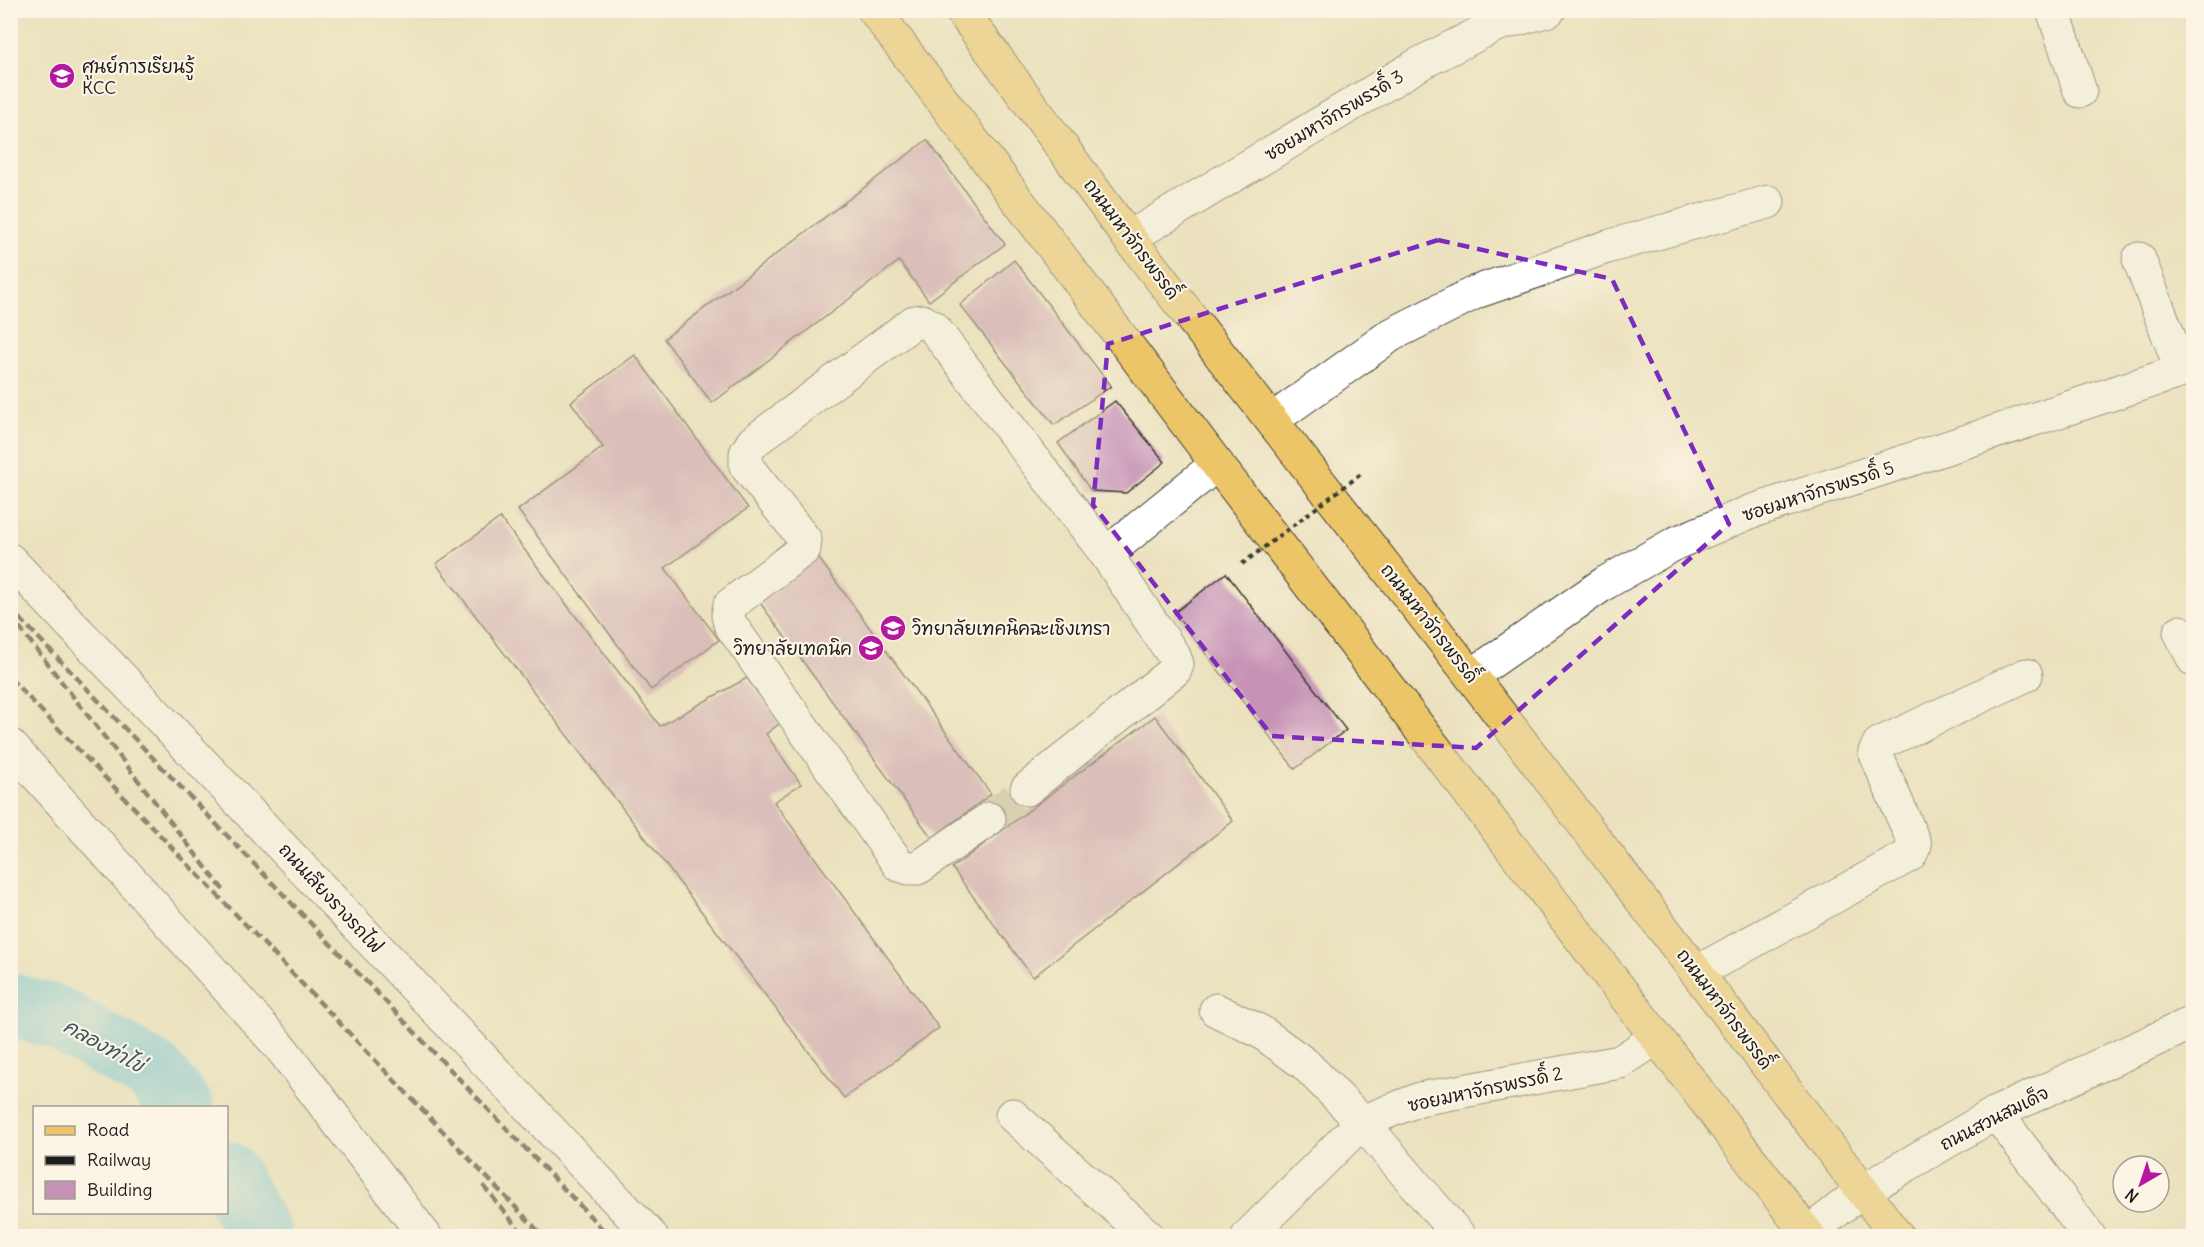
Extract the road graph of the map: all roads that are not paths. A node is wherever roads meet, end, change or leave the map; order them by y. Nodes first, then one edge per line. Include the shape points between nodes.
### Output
1 (874, 10) edge
2 (961, 10) edge
3 (1549, 10) edge
4 (2053, 10) edge
5 (1495, 18) edge
6 (2080, 91) dead end
7 (1768, 202) dead end
8 (1129, 238) junction
9 (2139, 259) dead end
10 (2188, 369) edge
11 (1272, 420) junction
12 (1217, 464) junction
13 (1106, 555) junction
14 (10, 560) edge
15 (2026, 675) dead end
16 (1472, 676) junction
17 (10, 745) edge
18 (1027, 789) tunnel mouth
19 (989, 819) tunnel mouth
20 (1697, 972) junction
21 (1216, 1010) dead end
22 (2193, 1022) edge
23 (1656, 1038) junction
24 (1996, 1113) junction
25 (1012, 1115) dead end
26 (1362, 1122) junction
27 (1862, 1191) junction
28 (1808, 1235) edge
29 (425, 1236) edge
30 (651, 1236) edge
31 (1148, 1236) edge
32 (1248, 1236) edge
33 (1459, 1236) edge
34 (1897, 1236) edge
35 (2088, 1236) edge

1 - 12 main road
2 - 8 main road, ถนนมหาจักรพรรดิ์
3 - 5 street, ซอยมหาจักรพรรดิ์ 3
4 - 6 street
5 - 8 street, ซอยมหาจักรพรรดิ์ 3
7 - 11 street via 1607,247 1476,292 1391,335
8 - 11 main road, ถนนมหาจักรพรรดิ์
9 - 10 street
10 - 16 street, ซอยมหาจักรพรรดิ์ 5 via 1750,512 1676,543 1605,583
11 - 16 main road, ถนนมหาจักรพรรดิ์
12 - 13 street
12 - 23 main road
13 - 18 street via 1174,656 1175,670
13 - 19 street via 933,327 922,321 914,322 753,442 747,453 746,466 806,546 730,605 730,624 899,865 918,868
14 - 30 street, ถนนเลียงรางรถไฟ
15 - 20 street via 1879,744 1875,752 1914,845 1910,855
16 - 20 main road, ถนนมหาจักรพรรดิ์
17 - 29 street via 281,1048
20 - 27 main road, ถนนมหาจักรพรรดิ์
21 - 26 street via 1261,1032 1305,1064
22 - 24 street, ถนนสวนสมเด็จ
23 - 26 street, ซอยมหาจักรพรรดิ์ 2 via 1620,1062 1420,1099
23 - 28 main road
24 - 27 street, ถนนสวนสมเด็จ
24 - 35 street
25 - 31 street
26 - 32 street, ซอยมหาจักรพรรดิ์ 2
26 - 33 street
27 - 28 street, ถนนสวนสมเด็จ
27 - 34 main road, ถนนมหาจักรพรรดิ์

